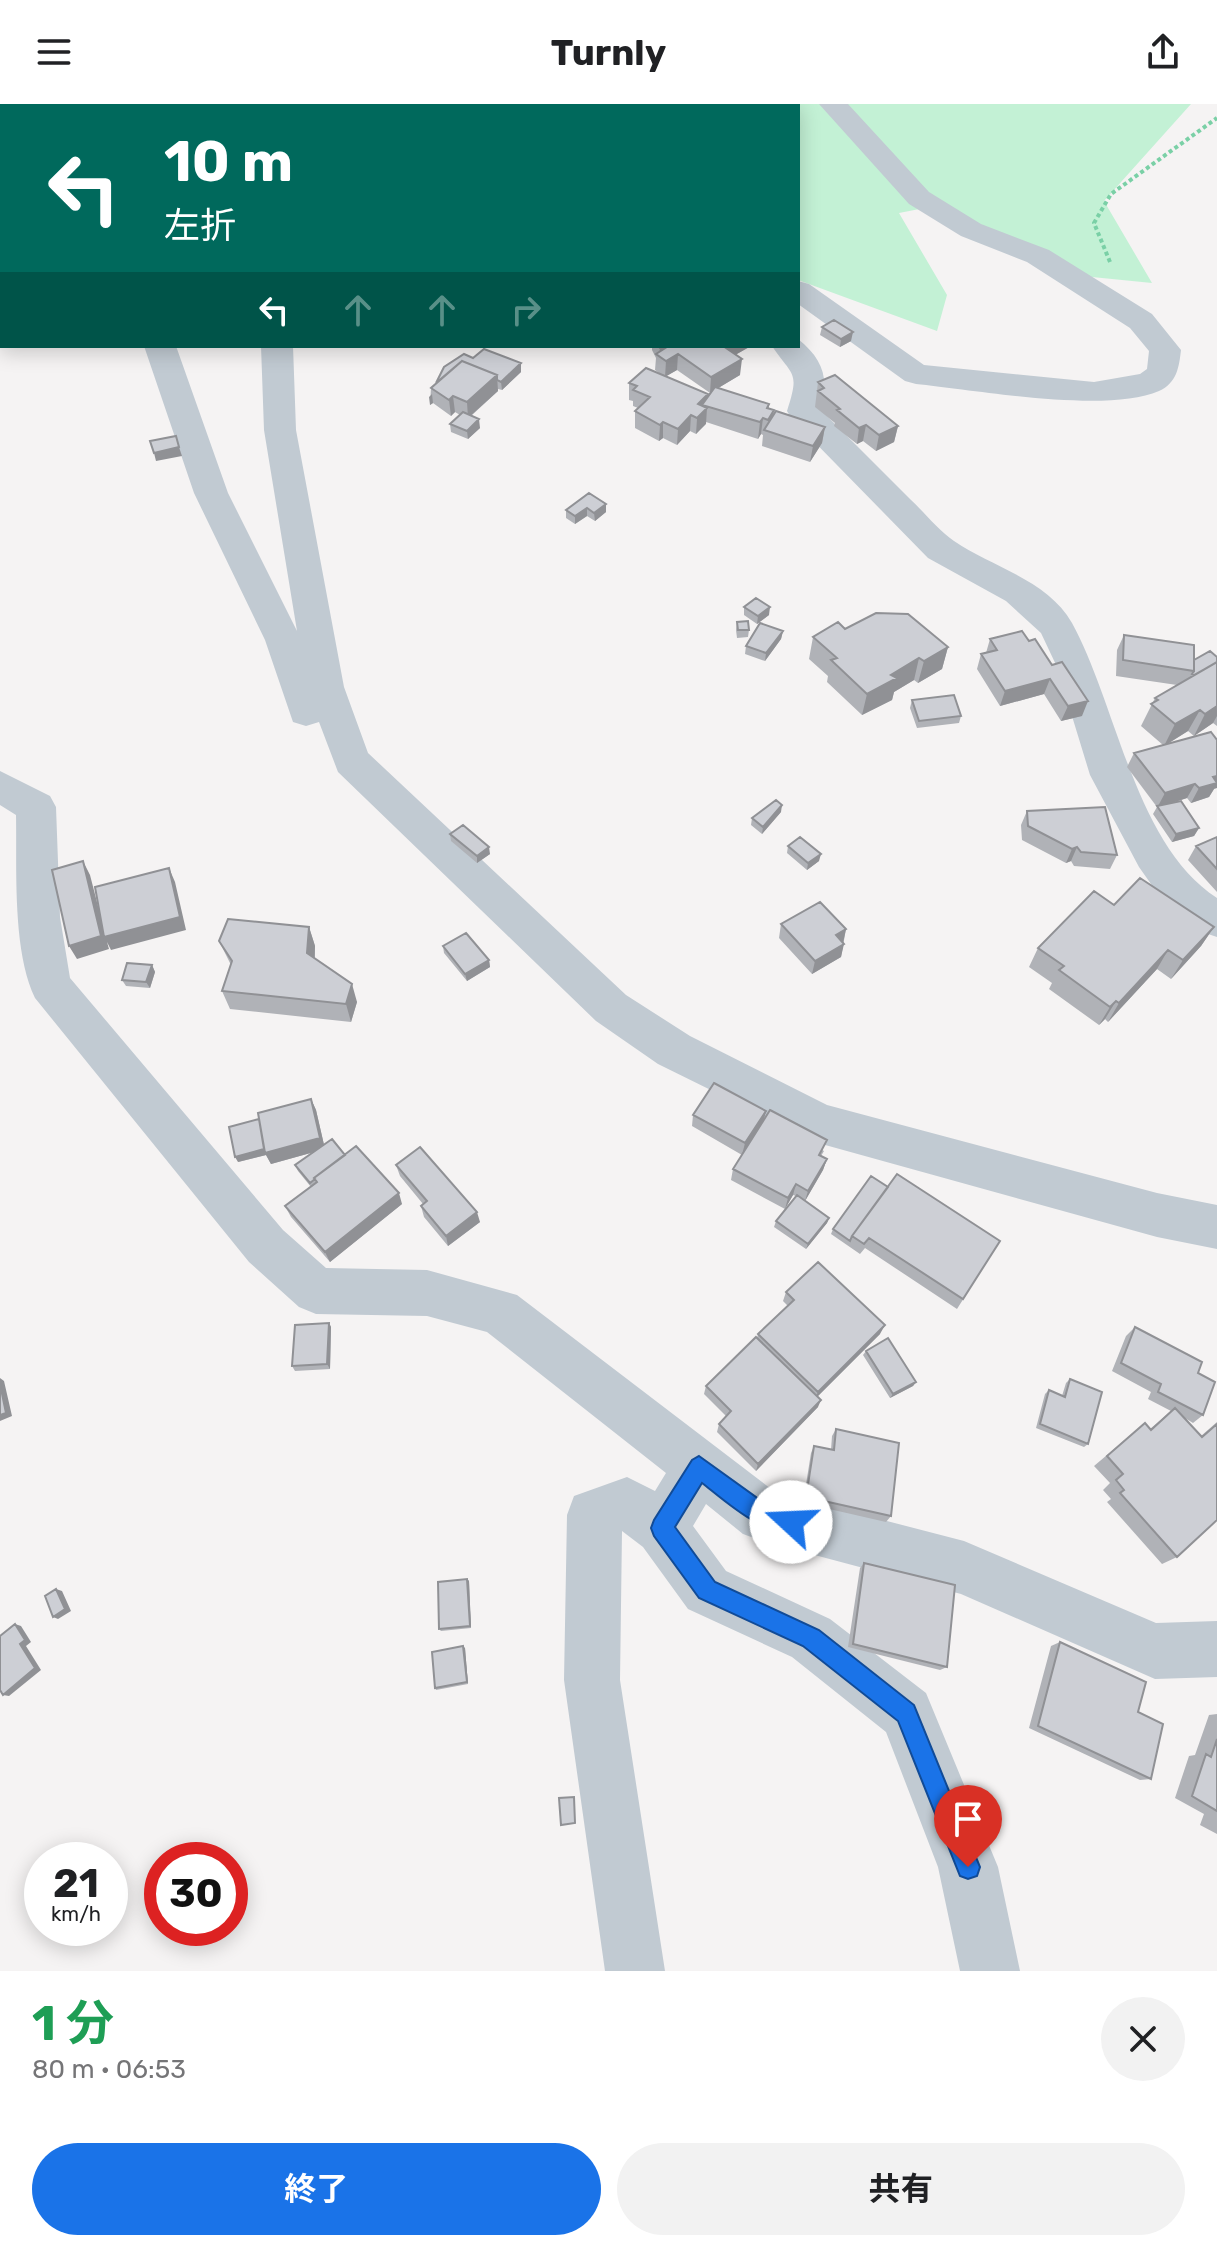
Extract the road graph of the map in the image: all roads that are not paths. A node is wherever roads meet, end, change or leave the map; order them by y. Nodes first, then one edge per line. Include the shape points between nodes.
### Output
1 (833, 104) edge
2 (800, 291) edge
3 (161, 348) edge
4 (277, 348) edge
5 (790, 348) edge
6 (352, 761) junction
7 (0, 786) edge
8 (1217, 920) edge
9 (1217, 1227) edge
10 (699, 1467) junction
11 (662, 1528) junction
12 (1217, 1649) edge
13 (635, 1971) edge
14 (990, 1971) edge

1 - 2 street via 919,198 971,230 1038,256 1141,321 1165,350 1162,372 1150,383 1094,392 916,374
3 - 6 street via 211,493 283,640 312,734
4 - 6 street via 280,430 325,687
5 - 8 street via 806,362 813,383 803,411 940,549 1019,592 1055,625 1076,667 1110,775 1153,855 1185,899
6 - 9 street via 611,1008 674,1050 818,1123
7 - 10 street via 36,807 39,917 50,985 266,1246 316,1291 427,1293 500,1312
10 - 11 street
10 - 12 street via 762,1515 964,1568 1155,1651
11 - 13 street via 627,1503 593,1515 592,1680
11 - 14 street via 707,1590 811,1638 906,1713 968,1867

